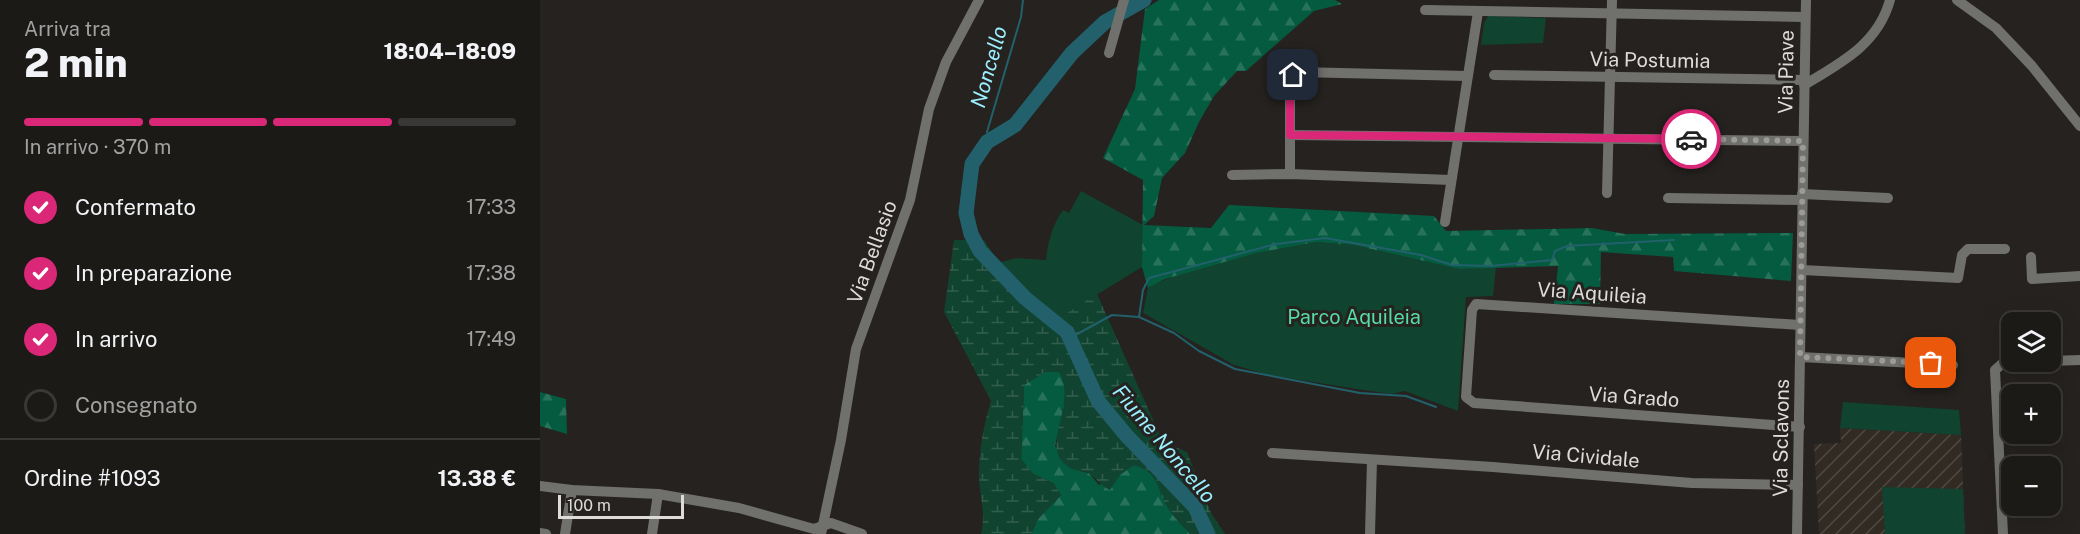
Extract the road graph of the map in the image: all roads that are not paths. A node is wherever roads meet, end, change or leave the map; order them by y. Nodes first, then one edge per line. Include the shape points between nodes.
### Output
1 (979, 0) edge
2 (1612, 0) edge
3 (1806, 0) edge
4 (1890, 0) edge
5 (1957, 0) edge
6 (1122, 4) edge
7 (1425, 10) dead end
8 (1478, 12) junction
9 (1611, 13) junction
10 (1805, 17) junction
11 (1109, 53) dead end
12 (1494, 75) dead end
13 (1467, 76) junction
14 (1610, 78) junction
15 (1804, 83) junction
16 (2080, 126) edge
17 (1290, 135) junction
18 (1457, 137) junction
19 (1608, 138) junction
20 (1803, 141) junction
21 (1290, 174) junction
22 (1232, 175) dead end
23 (1451, 180) junction
24 (1607, 193) dead end
25 (1802, 197) junction
26 (1668, 198) dead end
27 (1888, 198) dead end
28 (1445, 222) dead end
29 (2005, 249) dead end
30 (2031, 257) dead end
31 (1802, 270) junction
32 (2080, 276) edge
33 (1800, 306) joint
34 (1800, 325) junction
35 (1800, 357) junction
36 (2080, 360) edge
37 (2061, 361) edge
38 (1953, 364) dead end
39 (2001, 364) edge
40 (1466, 397) joint
41 (1800, 427) junction
42 (1272, 453) dead end
43 (1372, 460) junction
44 (1798, 485) junction
45 (540, 486) edge
46 (572, 490) junction
47 (658, 494) junction
48 (822, 529) edge
49 (540, 533) edge
50 (546, 534) edge
51 (565, 534) edge
52 (652, 534) edge
53 (862, 534) edge
54 (1370, 534) edge
55 (1797, 534) edge
56 (2003, 534) edge

1 - 48 street, Via Bellasio via 946,62 929,109 910,200 856,350
2 - 9 street
3 - 10 street, Via Piave
4 - 15 street via 1874,35 1845,61
5 - 16 street via 1996,28
6 - 11 street
7 - 8 street
8 - 9 street
8 - 13 street
9 - 10 street
9 - 14 street
10 - 15 street, Via Piave
12 - 14 street, Via Postumia
13 - 17 street via 1298,72 1290,80
13 - 18 street
14 - 15 street, Via Postumia
14 - 19 street
15 - 20 street, Via Piave
17 - 18 street
17 - 21 street
18 - 19 street
18 - 23 street
19 - 20 street
19 - 24 street
20 - 25 street, Via Piave
21 - 22 street
21 - 23 street
23 - 28 street
25 - 26 street
25 - 27 street
25 - 31 street, Via Piave
29 - 31 street via 1964,251 1958,278
30 - 32 street via 2032,279
31 - 33 street, Via Piave
33 - 34 street, Via Sclavons
34 - 35 street, Via Sclavons
34 - 40 street, Via Aquileia via 1476,304 1472,310
35 - 38 street
35 - 41 street, Via Sclavons
36 - 37 street
39 - 56 street via 1995,370
40 - 41 street, Via Grado via 1474,403
41 - 44 street, Via Sclavons
42 - 43 street, Via Cividale
43 - 44 street, Via Cividale via 1692,483
43 - 54 street
44 - 55 street, Via Sclavons
45 - 46 street
46 - 47 street
46 - 51 street
47 - 48 street
47 - 52 street
48 - 53 street via 831,523
49 - 50 street

